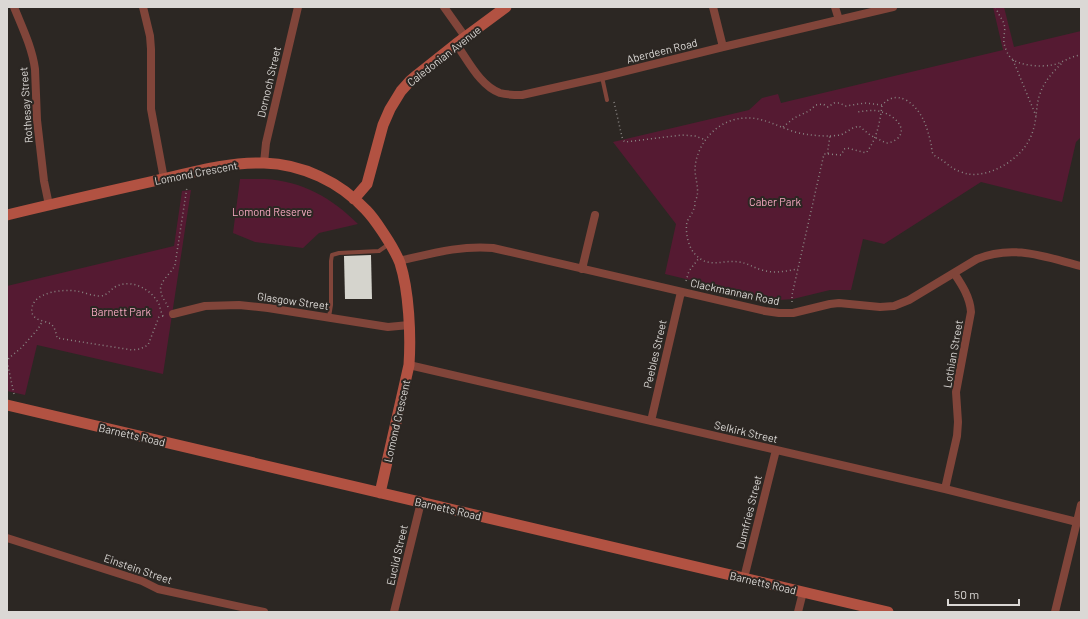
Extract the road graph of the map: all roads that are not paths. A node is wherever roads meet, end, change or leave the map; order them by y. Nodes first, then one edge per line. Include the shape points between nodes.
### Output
1 (14, 7) edge
2 (144, 7) edge
3 (298, 7) edge
4 (444, 7) edge
5 (506, 7) edge
6 (713, 7) edge
7 (835, 7) edge
8 (893, 7) edge
9 (839, 20) junction
10 (466, 38) junction
11 (456, 44) junction
12 (723, 47) junction
13 (602, 77) junction
14 (607, 100) dead end
15 (264, 163) junction
16 (164, 179) junction
17 (354, 199) junction
18 (49, 205) junction
19 (595, 214) dead end
20 (7, 215) edge
21 (390, 244) junction
22 (399, 261) junction
23 (1081, 266) edge
24 (582, 269) junction
25 (954, 273) junction
26 (681, 292) junction
27 (172, 314) road end
28 (329, 317) junction
29 (409, 324) junction
30 (409, 365) junction
31 (7, 406) edge
32 (651, 421) junction
33 (776, 450) junction
34 (945, 489) junction
35 (380, 493) junction
36 (421, 502) junction
37 (1081, 505) edge
38 (1076, 522) junction
39 (7, 538) edge
40 (744, 578) junction
41 (803, 592) junction
42 (264, 612) edge
43 (394, 612) edge
44 (798, 612) edge
45 (888, 612) edge
46 (1055, 612) edge

1 - 18 street, Rothesay Street via 30,47 35,69 37,120
2 - 16 street via 152,48 151,110
3 - 15 street, Dornoch Street via 266,143
4 - 10 street
5 - 10 street, Caledonian Avenue
6 - 12 street
7 - 9 street
8 - 9 street, Aberdeen Road
9 - 12 street, Aberdeen Road
10 - 11 street, Caledonian Avenue
11 - 13 street, Aberdeen Road via 485,84 500,93 522,95
11 - 17 street, Caledonian Avenue via 410,81 397,97 383,125 367,184
12 - 13 street, Aberdeen Road
13 - 14 lane
15 - 16 street, Lomond Crescent via 228,165
15 - 17 street, Lomond Crescent via 314,174
16 - 18 street, Lomond Crescent
17 - 21 street, Lomond Crescent via 377,223
18 - 20 street, Lomond Crescent
19 - 24 street
21 - 22 street, Lomond Crescent
21 - 28 lane via 379,250 332,255
22 - 24 street, Clackmannan Road via 458,249 484,247 503,249
22 - 29 street, Lomond Crescent
23 - 25 street, Clackmannan Road via 1031,254 1008,252 984,256
24 - 26 street, Clackmannan Road
25 - 26 street, Clackmannan Road via 909,300 886,307 839,303 779,313
25 - 34 street, Lothian Street via 967,294 971,312 956,392 957,436
26 - 32 street, Peebles Street
27 - 28 street, Glasgow Street via 205,306 239,305
28 - 29 street, Glasgow Street via 388,327
29 - 30 street, Lomond Crescent
30 - 32 street, Selkirk Street
30 - 35 street, Lomond Crescent
31 - 35 street, Barnetts Road
32 - 33 street, Selkirk Street
33 - 34 street, Selkirk Street
33 - 40 street, Dumfries Street
34 - 38 street, Selkirk Street
35 - 36 street, Barnetts Road
36 - 40 street, Barnetts Road
36 - 43 street, Euclid Street
37 - 38 street
38 - 46 street
39 - 42 street, Einstein Street via 142,581 158,589
40 - 41 street, Barnetts Road
41 - 44 street
41 - 45 street, Barnetts Road

